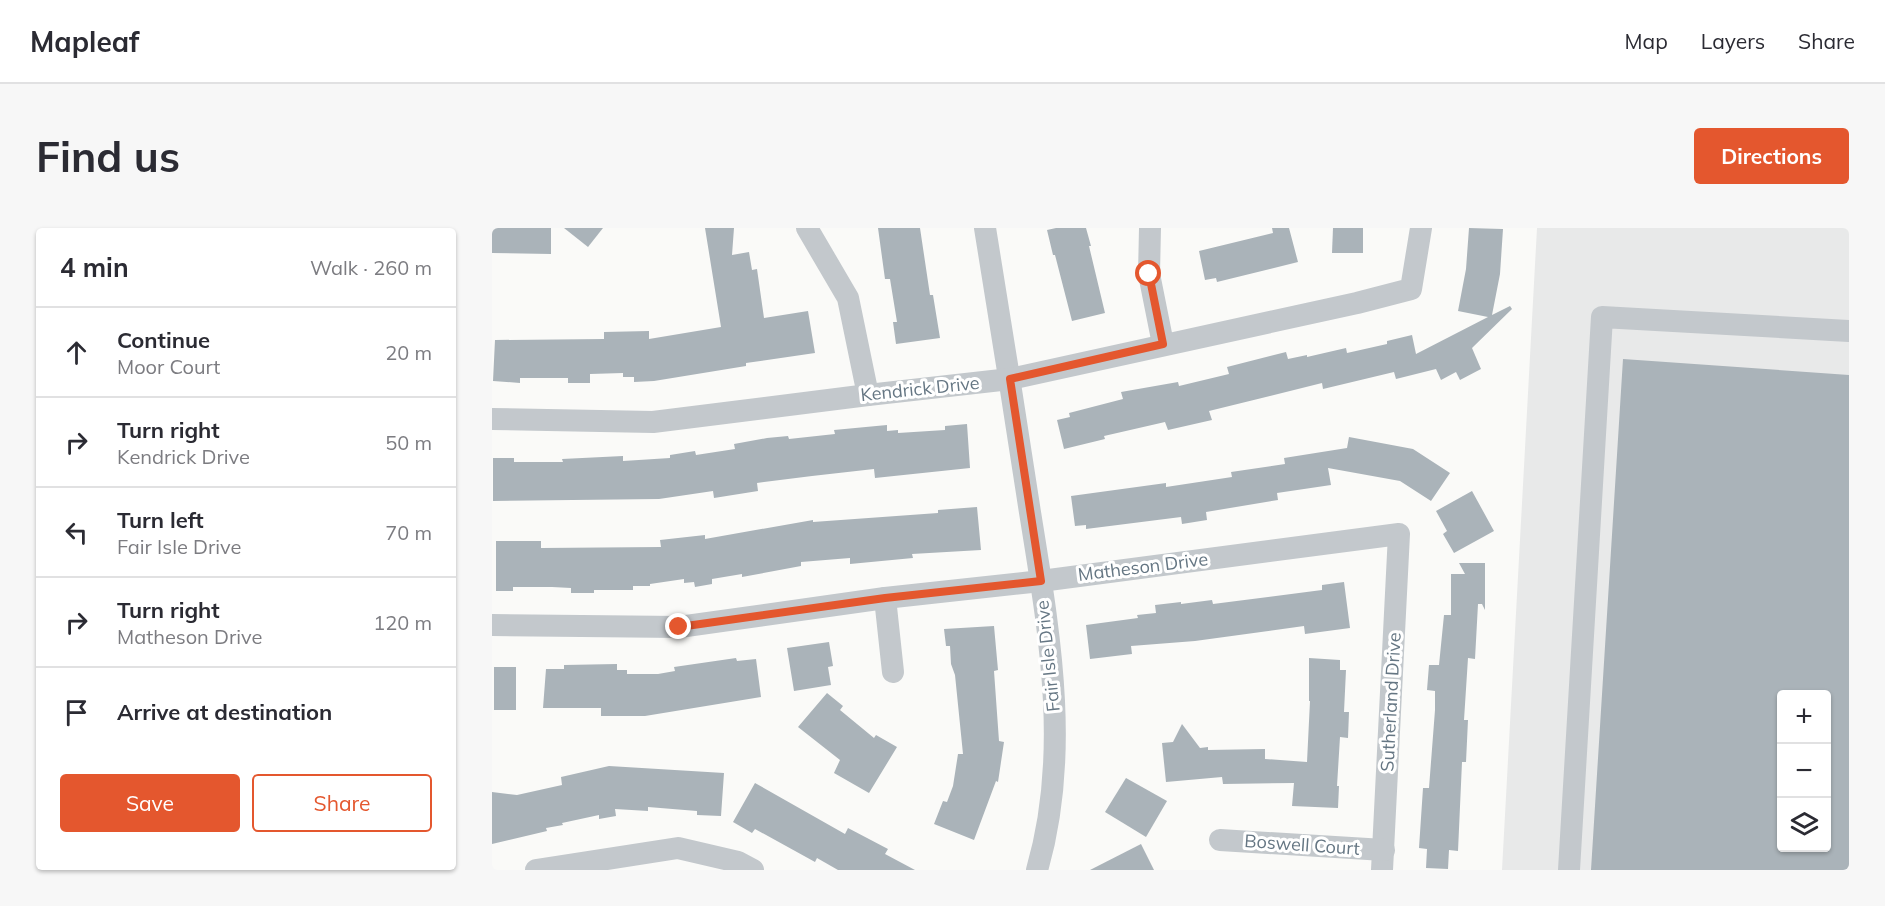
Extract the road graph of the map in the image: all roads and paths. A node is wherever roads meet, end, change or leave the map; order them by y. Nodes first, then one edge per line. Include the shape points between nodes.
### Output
1 (807, 228) edge
2 (985, 228) edge
3 (1150, 228) edge
4 (1421, 228) edge
5 (1849, 331) edge
6 (1163, 344) junction
7 (1010, 379) junction
8 (868, 394) junction
9 (492, 419) edge
10 (1399, 534) joint
11 (1041, 581) junction
12 (885, 598) junction
13 (492, 626) edge
14 (893, 672) dead end
15 (1220, 840) dead end
16 (1383, 860) edge
17 (536, 870) edge
18 (753, 870) edge
19 (1037, 870) edge
20 (1569, 870) edge

1 - 8 street via 848,297
2 - 7 street, Fair Isle Drive
3 - 6 street via 1149,274
4 - 6 street, Kendrick Drive via 1411,289
5 - 20 street via 1602,317
6 - 7 street, Kendrick Drive
7 - 8 street, Kendrick Drive
7 - 11 street, Fair Isle Drive
8 - 9 street, Kendrick Drive via 653,422
10 - 11 street, Matheson Drive
10 - 16 street, Sutherland Drive
11 - 12 street, Matheson Drive
11 - 19 street, Fair Isle Drive via 1054,688 1056,747 1050,807
12 - 13 street, Matheson Drive via 679,627
12 - 14 street
15 - 16 street, Boswell Court
17 - 18 street via 678,848 738,862

